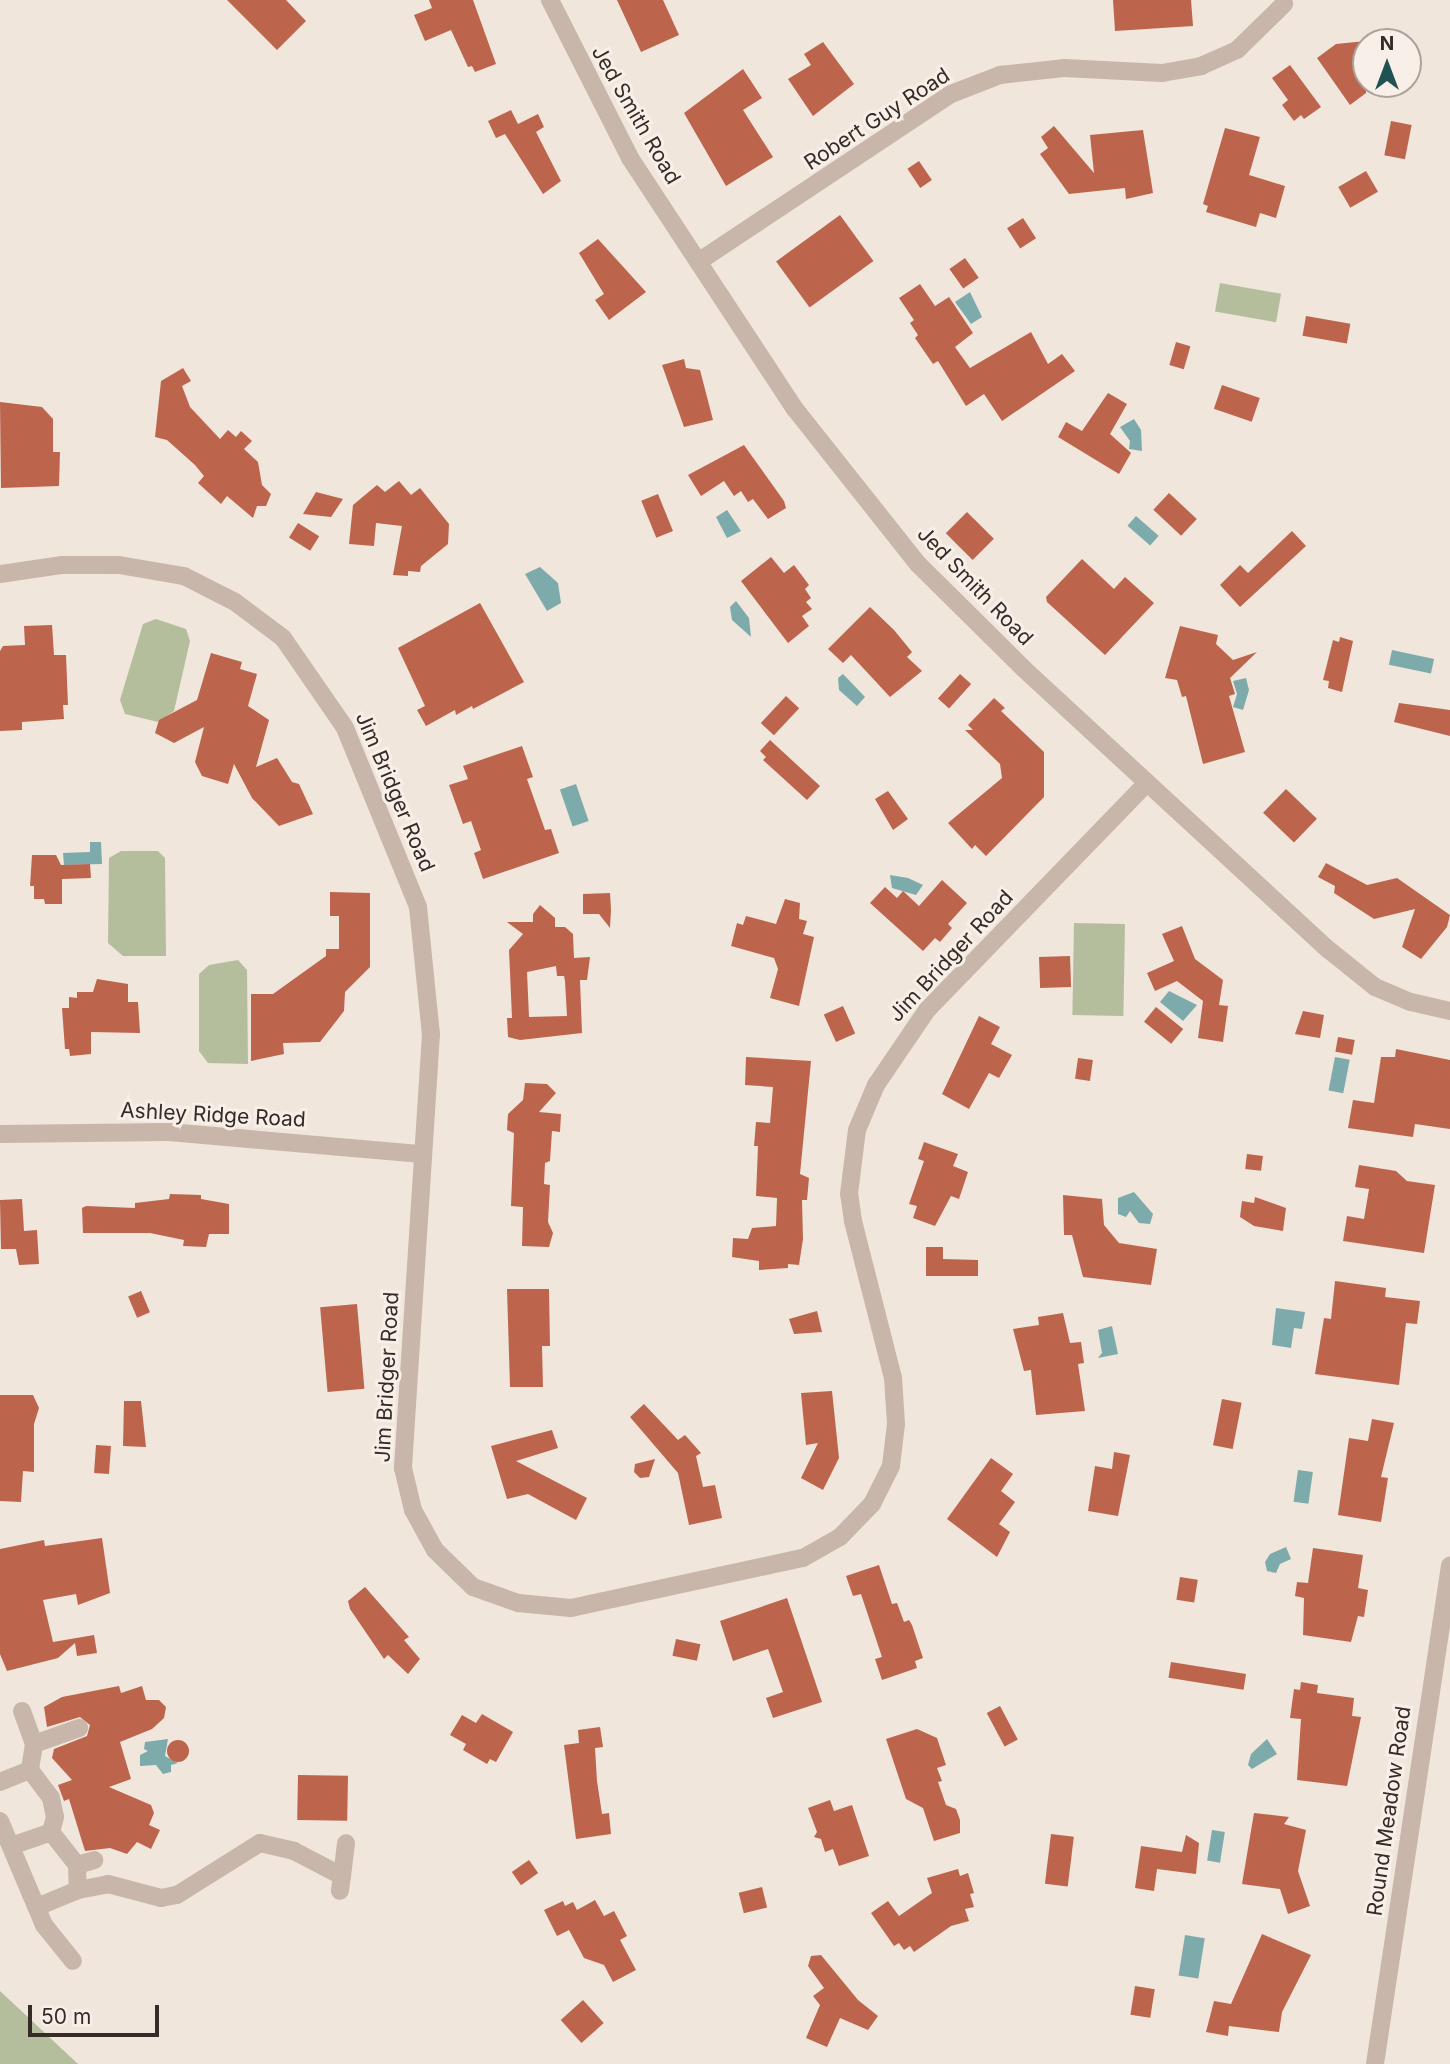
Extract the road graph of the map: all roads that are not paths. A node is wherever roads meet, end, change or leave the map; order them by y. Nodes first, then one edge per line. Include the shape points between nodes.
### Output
1 (550, 0) edge
2 (1284, 4) dead end
3 (701, 260) junction
4 (0, 574) edge
5 (1147, 783) junction
6 (1450, 1011) edge
7 (0, 1135) edge
8 (422, 1154) junction
9 (1450, 1566) edge
10 (1446, 1616) edge
11 (22, 1711) dead end
12 (79, 1728) dead end
13 (34, 1744) junction
14 (30, 1770) junction
15 (0, 1782) edge
16 (0, 1821) edge
17 (52, 1832) junction
18 (346, 1843) dead end
19 (11, 1846) junction
20 (78, 1890) junction
21 (37, 1907) junction
22 (73, 1961) dead end
23 (1375, 2064) edge

1 - 3 street, Jed Smith Road via 630,158
2 - 3 street, Robert Guy Road via 1237,50 1200,66 1162,74 1064,68 1000,75 951,94
3 - 5 street, Jed Smith Road via 795,409 918,564
4 - 8 street, Jim Bridger Road via 62,565 119,565 184,576 235,602 284,638 317,680 345,728 418,907 431,1034
5 - 6 street, Jed Smith Road via 1329,950 1375,986 1411,1002
5 - 8 street, Jim Bridger Road via 927,1010 876,1085 857,1130 849,1194 893,1378 896,1424 891,1466 872,1504 840,1537 803,1558 570,1608 518,1604 474,1587 435,1550 413,1510 403,1468
7 - 8 street, Ashley Ridge Road via 169,1132
9 - 10 street, Round Meadow Road
10 - 23 street, Round Meadow Road
11 - 13 street
12 - 13 street
13 - 14 street
14 - 15 street
14 - 17 street via 51,1798
16 - 19 street
17 - 19 street
17 - 20 street via 85,1863
18 - 20 street via 341,1884 294,1851 260,1843 177,1895 161,1898 108,1884
19 - 21 street
20 - 21 street
21 - 22 street via 44,1925

